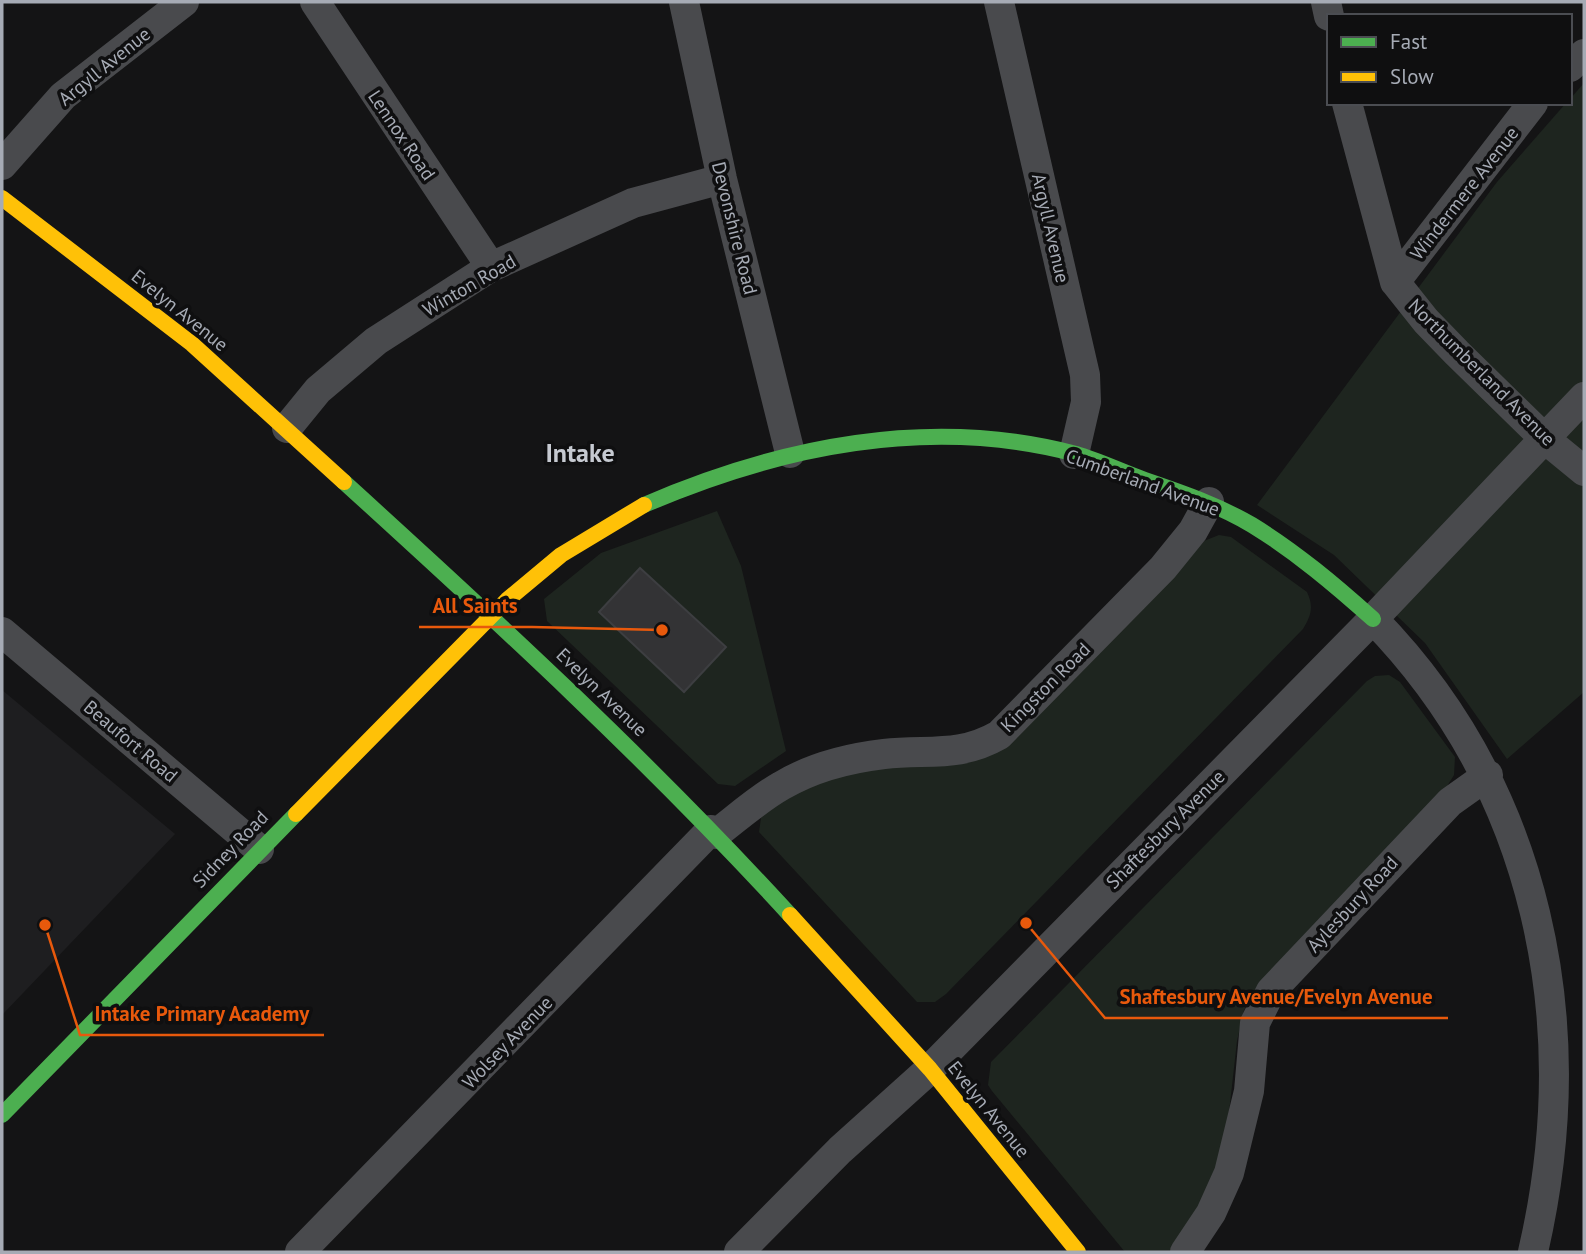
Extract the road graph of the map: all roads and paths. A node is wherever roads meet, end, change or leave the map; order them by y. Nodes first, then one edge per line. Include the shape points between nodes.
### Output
1 (184, 2) edge
2 (315, 2) edge
3 (684, 2) edge
4 (999, 2) edge
5 (1348, 105) edge
6 (1531, 105) edge
7 (2, 165) edge
8 (722, 179) junction
9 (2, 198) edge
10 (491, 267) junction
11 (1395, 282) junction
12 (1584, 397) edge
13 (286, 428) junction
14 (1545, 439) junction
15 (789, 453) junction
16 (1074, 454) junction
17 (1584, 471) edge
18 (1209, 502) junction
19 (492, 616) junction
20 (1373, 619) junction
21 (2, 632) edge
22 (1488, 775) junction
23 (714, 832) junction
24 (259, 849) junction
25 (1572, 1015) edge
26 (930, 1069) junction
27 (2, 1115) edge
28 (300, 1252) edge
29 (739, 1252) edge
30 (1078, 1252) edge
31 (1185, 1252) edge
32 (1533, 1252) edge

1 - 7 street, Argyll Avenue via 63,96
2 - 10 street, Lennox Road
3 - 8 street, Devonshire Road
4 - 16 street, Argyll Avenue via 1086,375 1086,402
5 - 11 street, Northumberland Avenue
6 - 11 street, Windermere Avenue
8 - 10 street, Winton Road via 633,203
8 - 15 street, Devonshire Road
9 - 13 street, Evelyn Avenue via 192,344
10 - 13 street, Winton Road via 376,341 317,390
11 - 14 street, Northumberland Avenue via 1426,321
12 - 14 street, Shaftesbury Avenue
13 - 19 street, Evelyn Avenue
14 - 17 street, Northumberland Avenue
14 - 20 street, Shaftesbury Avenue
15 - 16 street, Cumberland Avenue via 879,439 963,438
15 - 19 street, Cumberland Avenue via 705,478 627,514 585,538
16 - 18 street, Cumberland Avenue
18 - 20 street, Cumberland Avenue via 1297,554
18 - 23 street, Kingston Road via 1163,568 999,735 977,747 844,761 781,786
19 - 23 street, Evelyn Avenue
19 - 24 street, Sidney Road
20 - 22 street, Cumberland Avenue via 1431,683
20 - 26 street, Shaftesbury Avenue
21 - 24 street, Beaufort Road
22 - 25 street, Cumberland Avenue via 1531,872
22 - 31 street, Aylesbury Road via 1450,802 1270,991 1255,1023 1249,1091 1229,1173 1211,1213
23 - 26 street, Evelyn Avenue
23 - 28 street, Wolsey Avenue
24 - 27 street, Sidney Road
25 - 32 street, Cumberland Avenue via 1556,1148
26 - 29 street, Shaftesbury Avenue via 839,1150
26 - 30 street, Evelyn Avenue

